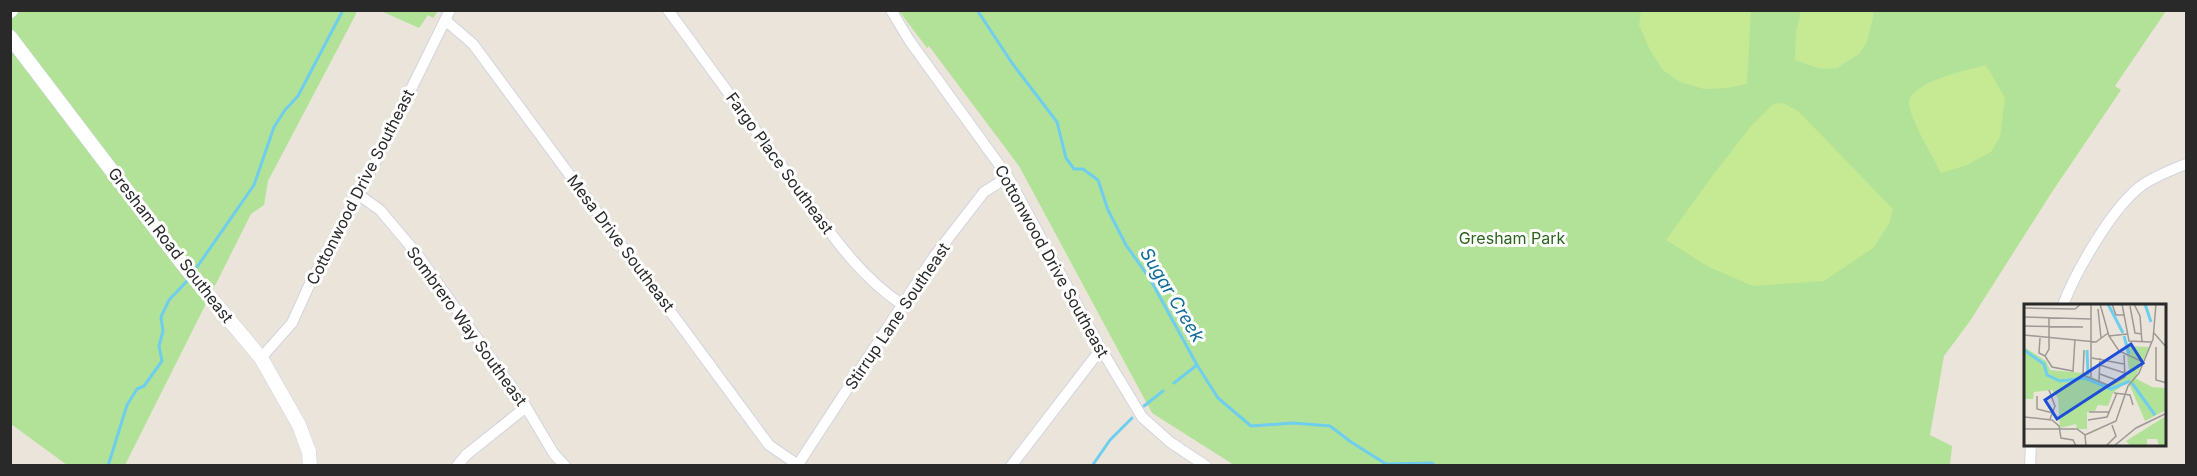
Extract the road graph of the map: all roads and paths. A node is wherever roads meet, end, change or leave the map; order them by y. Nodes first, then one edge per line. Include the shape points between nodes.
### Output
1 (668, 10) edge
2 (891, 10) edge
3 (447, 15) edge
4 (10, 37) edge
5 (2187, 164) edge
6 (1008, 177) junction
7 (359, 195) junction
8 (2063, 304) edge
9 (903, 305) junction
10 (1101, 349) junction
11 (261, 358) junction
12 (526, 407) junction
13 (2031, 446) edge
14 (310, 465) edge
15 (457, 465) edge
16 (565, 465) edge
17 (798, 465) edge
18 (1011, 465) edge
19 (1206, 465) edge
20 (2030, 465) edge

1 - 9 street, Fargo Place Southeast via 828,230 883,293
2 - 6 street, Cottonwood Drive Southeast
3 - 7 street, Cottonwood Drive Southeast
3 - 17 street, Mesa Drive Southeast via 473,44 769,445
4 - 11 street, Gresham Road Southeast via 185,267
5 - 8 street via 2140,187 2117,212
6 - 9 street, Stirrup Lane Southeast via 984,192 968,211
6 - 10 street, Cottonwood Drive Southeast
7 - 11 street, Cottonwood Drive Southeast via 292,323
7 - 12 street, Sombrero Way Southeast via 380,210 417,254
9 - 17 street, Stirrup Lane Southeast
10 - 18 street
10 - 19 street, Cottonwood Drive Southeast via 1142,417 1170,442
11 - 14 street, Gresham Road Southeast via 299,425
12 - 15 street
12 - 16 street, Sombrero Way Southeast
13 - 20 street

